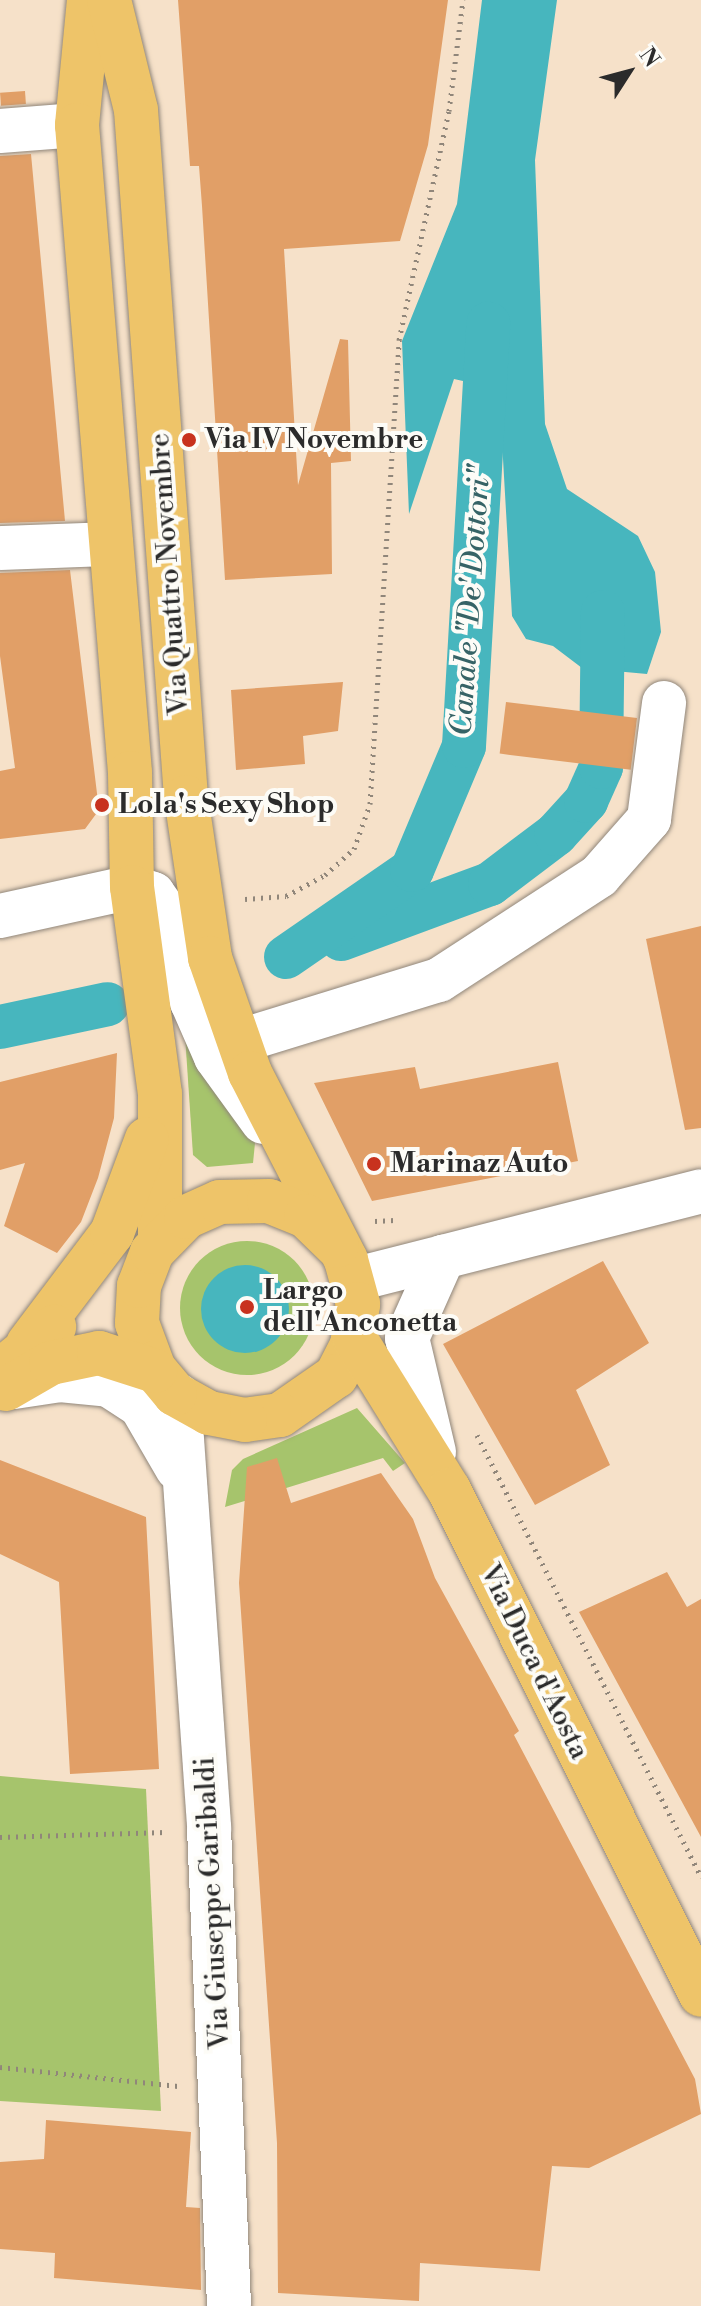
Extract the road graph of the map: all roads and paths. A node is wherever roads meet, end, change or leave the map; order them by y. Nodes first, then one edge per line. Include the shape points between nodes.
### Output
1 (89, 0) edge
2 (109, 0) edge
3 (463, 0) edge
4 (77, 125) junction
5 (0, 131) edge
6 (111, 544) junction
7 (0, 548) edge
8 (664, 703) dead end
9 (132, 887) junction
10 (232, 900) dead end
11 (0, 916) edge
12 (237, 1042) junction
13 (160, 1094) junction
14 (279, 1137) junction
15 (701, 1191) edge
16 (371, 1218) dead end
17 (409, 1218) dead end
18 (152, 1256) junction
19 (443, 1257) junction
20 (345, 1263) junction
21 (354, 1337) junction
22 (8, 1374) edge
23 (167, 1384) junction
24 (473, 1427) dead end
25 (446, 1485) junction
26 (190, 1500) junction
27 (209, 1828) junction
28 (0, 1837) edge
29 (701, 1877) edge
30 (698, 1984) edge
31 (0, 2067) edge
32 (222, 2084) junction
33 (229, 2306) edge

1 - 4 main road, Via Quattro Novembre
2 - 12 main road, Via Quattro Novembre via 136,110 186,797 210,958
3 - 10 path via 449,111 399,340 370,804 354,849 325,875 286,896
4 - 5 street
4 - 6 main road, Via Quattro Novembre
6 - 7 street
6 - 9 main road, Via Quattro Novembre
8 - 12 street via 649,819 599,876 439,980
9 - 11 street
9 - 13 main road
9 - 14 street via 153,894 169,917 192,1002 216,1057 248,1107
12 - 14 main road, Via Quattro Novembre
13 - 18 main road
13 - 22 main road via 112,1233
14 - 20 main road
15 - 19 street
16 - 17 path via 378,1224
18 - 20 main road via 197,1211 246,1199 297,1210
18 - 22 main road
18 - 23 main road via 137,1323
19 - 20 street
19 - 25 street via 407,1338 417,1402
20 - 21 main road
21 - 23 main road via 329,1384 280,1415 230,1419
21 - 25 main road, Via Duca d'Aosta
22 - 23 main road via 99,1353
22 - 26 street via 109,1385 141,1406 167,1442
23 - 26 street
24 - 29 path
25 - 30 main road, Via Duca d'Aosta
26 - 27 street, Via Giuseppe Garibaldi
27 - 28 path
27 - 32 street, Via Giuseppe Garibaldi
31 - 32 path via 131,2086
32 - 33 street, Via Giuseppe Garibaldi

